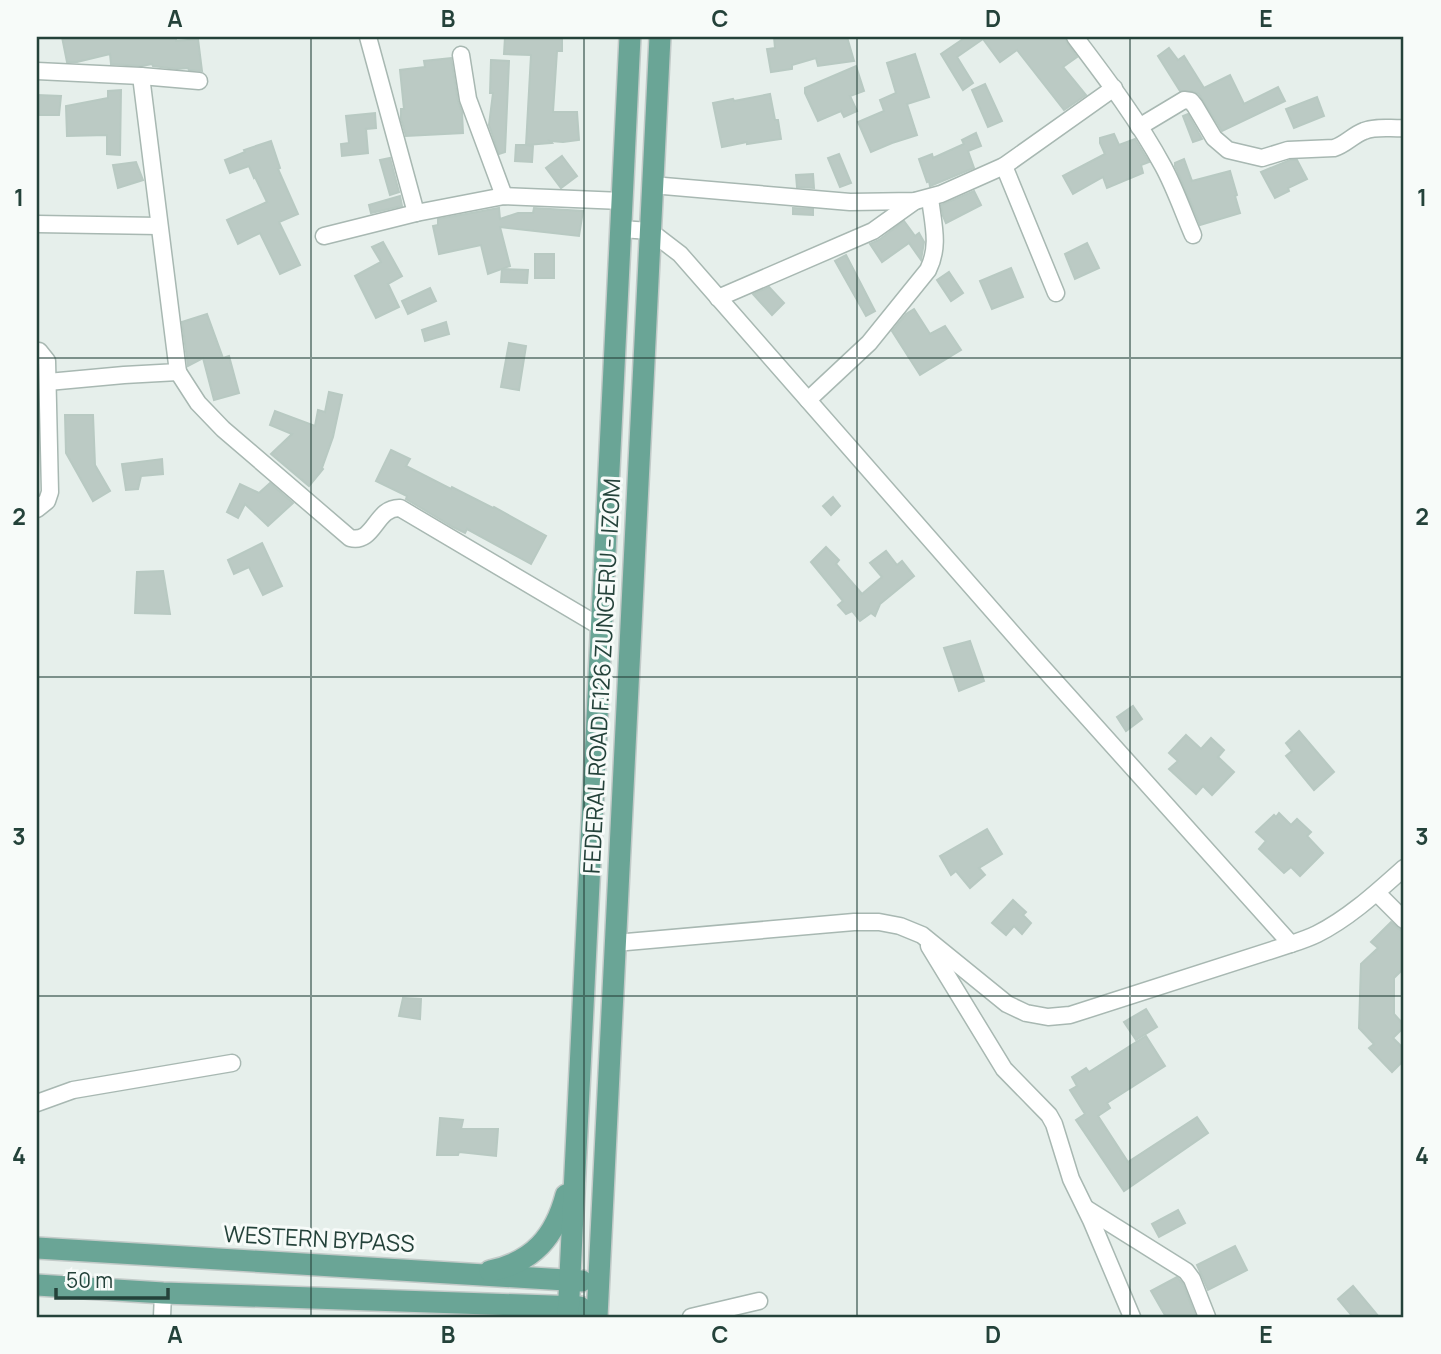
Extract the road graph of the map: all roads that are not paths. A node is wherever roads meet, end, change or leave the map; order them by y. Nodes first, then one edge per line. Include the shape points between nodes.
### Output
1 (368, 37) edge
2 (630, 37) edge
3 (660, 37) edge
4 (1075, 37) edge
5 (461, 55) dead end
6 (37, 71) edge
7 (141, 76) junction
8 (199, 81) dead end
9 (1114, 88) junction
10 (1139, 127) junction
11 (1404, 128) edge
12 (1004, 166) junction
13 (652, 185) junction
14 (504, 197) junction
15 (922, 200) junction
16 (622, 201) junction
17 (416, 213) junction
18 (37, 224) edge
19 (159, 226) junction
20 (621, 229) junction
21 (650, 231) junction
22 (1193, 235) dead end
23 (324, 236) dead end
24 (1056, 293) dead end
25 (718, 298) junction
26 (37, 351) edge
27 (178, 372) junction
28 (48, 382) junction
29 (808, 400) junction
30 (37, 509) edge
31 (601, 626) junction
32 (1404, 868) edge
33 (1377, 892) junction
34 (1404, 920) edge
35 (922, 935) junction
36 (615, 943) junction
37 (1291, 944) junction
38 (232, 1063) dead end
39 (37, 1103) edge
40 (575, 1163) junction
41 (1087, 1209) junction
42 (37, 1248) edge
43 (472, 1274) junction
44 (569, 1280) junction
45 (598, 1283) junction
46 (37, 1284) edge
47 (163, 1293) junction
48 (759, 1301) dead end
49 (473, 1302) junction
50 (568, 1312) edge
51 (597, 1312) edge
52 (162, 1317) edge
53 (509, 1317) edge
54 (691, 1317) edge
55 (1132, 1317) edge
56 (1207, 1317) edge

1 - 17 street
2 - 16 main road, FEDERAL ROAD F.126 ZUNGERU - IZOM
3 - 13 main road, FEDERAL ROAD F.126 ZUNGERU - IZOM
4 - 9 street
5 - 14 street via 468,99
6 - 7 street
7 - 8 street
7 - 19 street
9 - 10 street
9 - 12 street
10 - 11 street via 1184,100 1191,101 1221,145 1262,158 1288,150 1334,148 1362,131
10 - 22 street via 1164,168
12 - 15 street
12 - 24 street
13 - 15 street via 850,202
13 - 21 main road, FEDERAL ROAD F.126 ZUNGERU - IZOM
14 - 16 street
14 - 17 street
15 - 25 street via 873,231
15 - 29 street via 936,245 928,270 869,343
16 - 20 main road, FEDERAL ROAD F.126 ZUNGERU - IZOM
17 - 23 street
18 - 19 street
19 - 27 street
20 - 21 street
20 - 31 main road, FEDERAL ROAD F.126 ZUNGERU - IZOM
21 - 25 street via 680,254
21 - 36 main road, FEDERAL ROAD F.126 ZUNGERU - IZOM
25 - 29 street
26 - 28 street via 47,361
27 - 28 street
27 - 31 street via 198,403 223,429 350,538 366,536 386,512 400,508
28 - 30 street via 50,492
29 - 37 street
31 - 40 main road, FEDERAL ROAD F.126 ZUNGERU - IZOM
32 - 33 street
33 - 34 street
33 - 37 street via 1341,920
35 - 36 street via 900,926 854,922
35 - 37 street via 1007,1004 1048,1017 1070,1015
35 - 41 street via 1004,1069 1049,1115 1071,1179
36 - 45 main road, FEDERAL ROAD F.126 ZUNGERU - IZOM
38 - 39 street via 73,1090
40 - 43 main road via 563,1209 539,1247 508,1267
40 - 44 main road, FEDERAL ROAD F.126 ZUNGERU - IZOM
41 - 55 street
41 - 56 street via 1186,1271
42 - 43 main road, WESTERN BYPASS
43 - 44 main road, WESTERN BYPASS
44 - 45 main road, WESTERN BYPASS
44 - 50 main road, FEDERAL ROAD F.126 ZUNGERU - IZOM
45 - 51 main road, FEDERAL ROAD F.126 ZUNGERU - IZOM
46 - 47 main road
47 - 49 main road
47 - 52 street
48 - 54 street
49 - 50 main road
49 - 53 main road
50 - 51 main road

